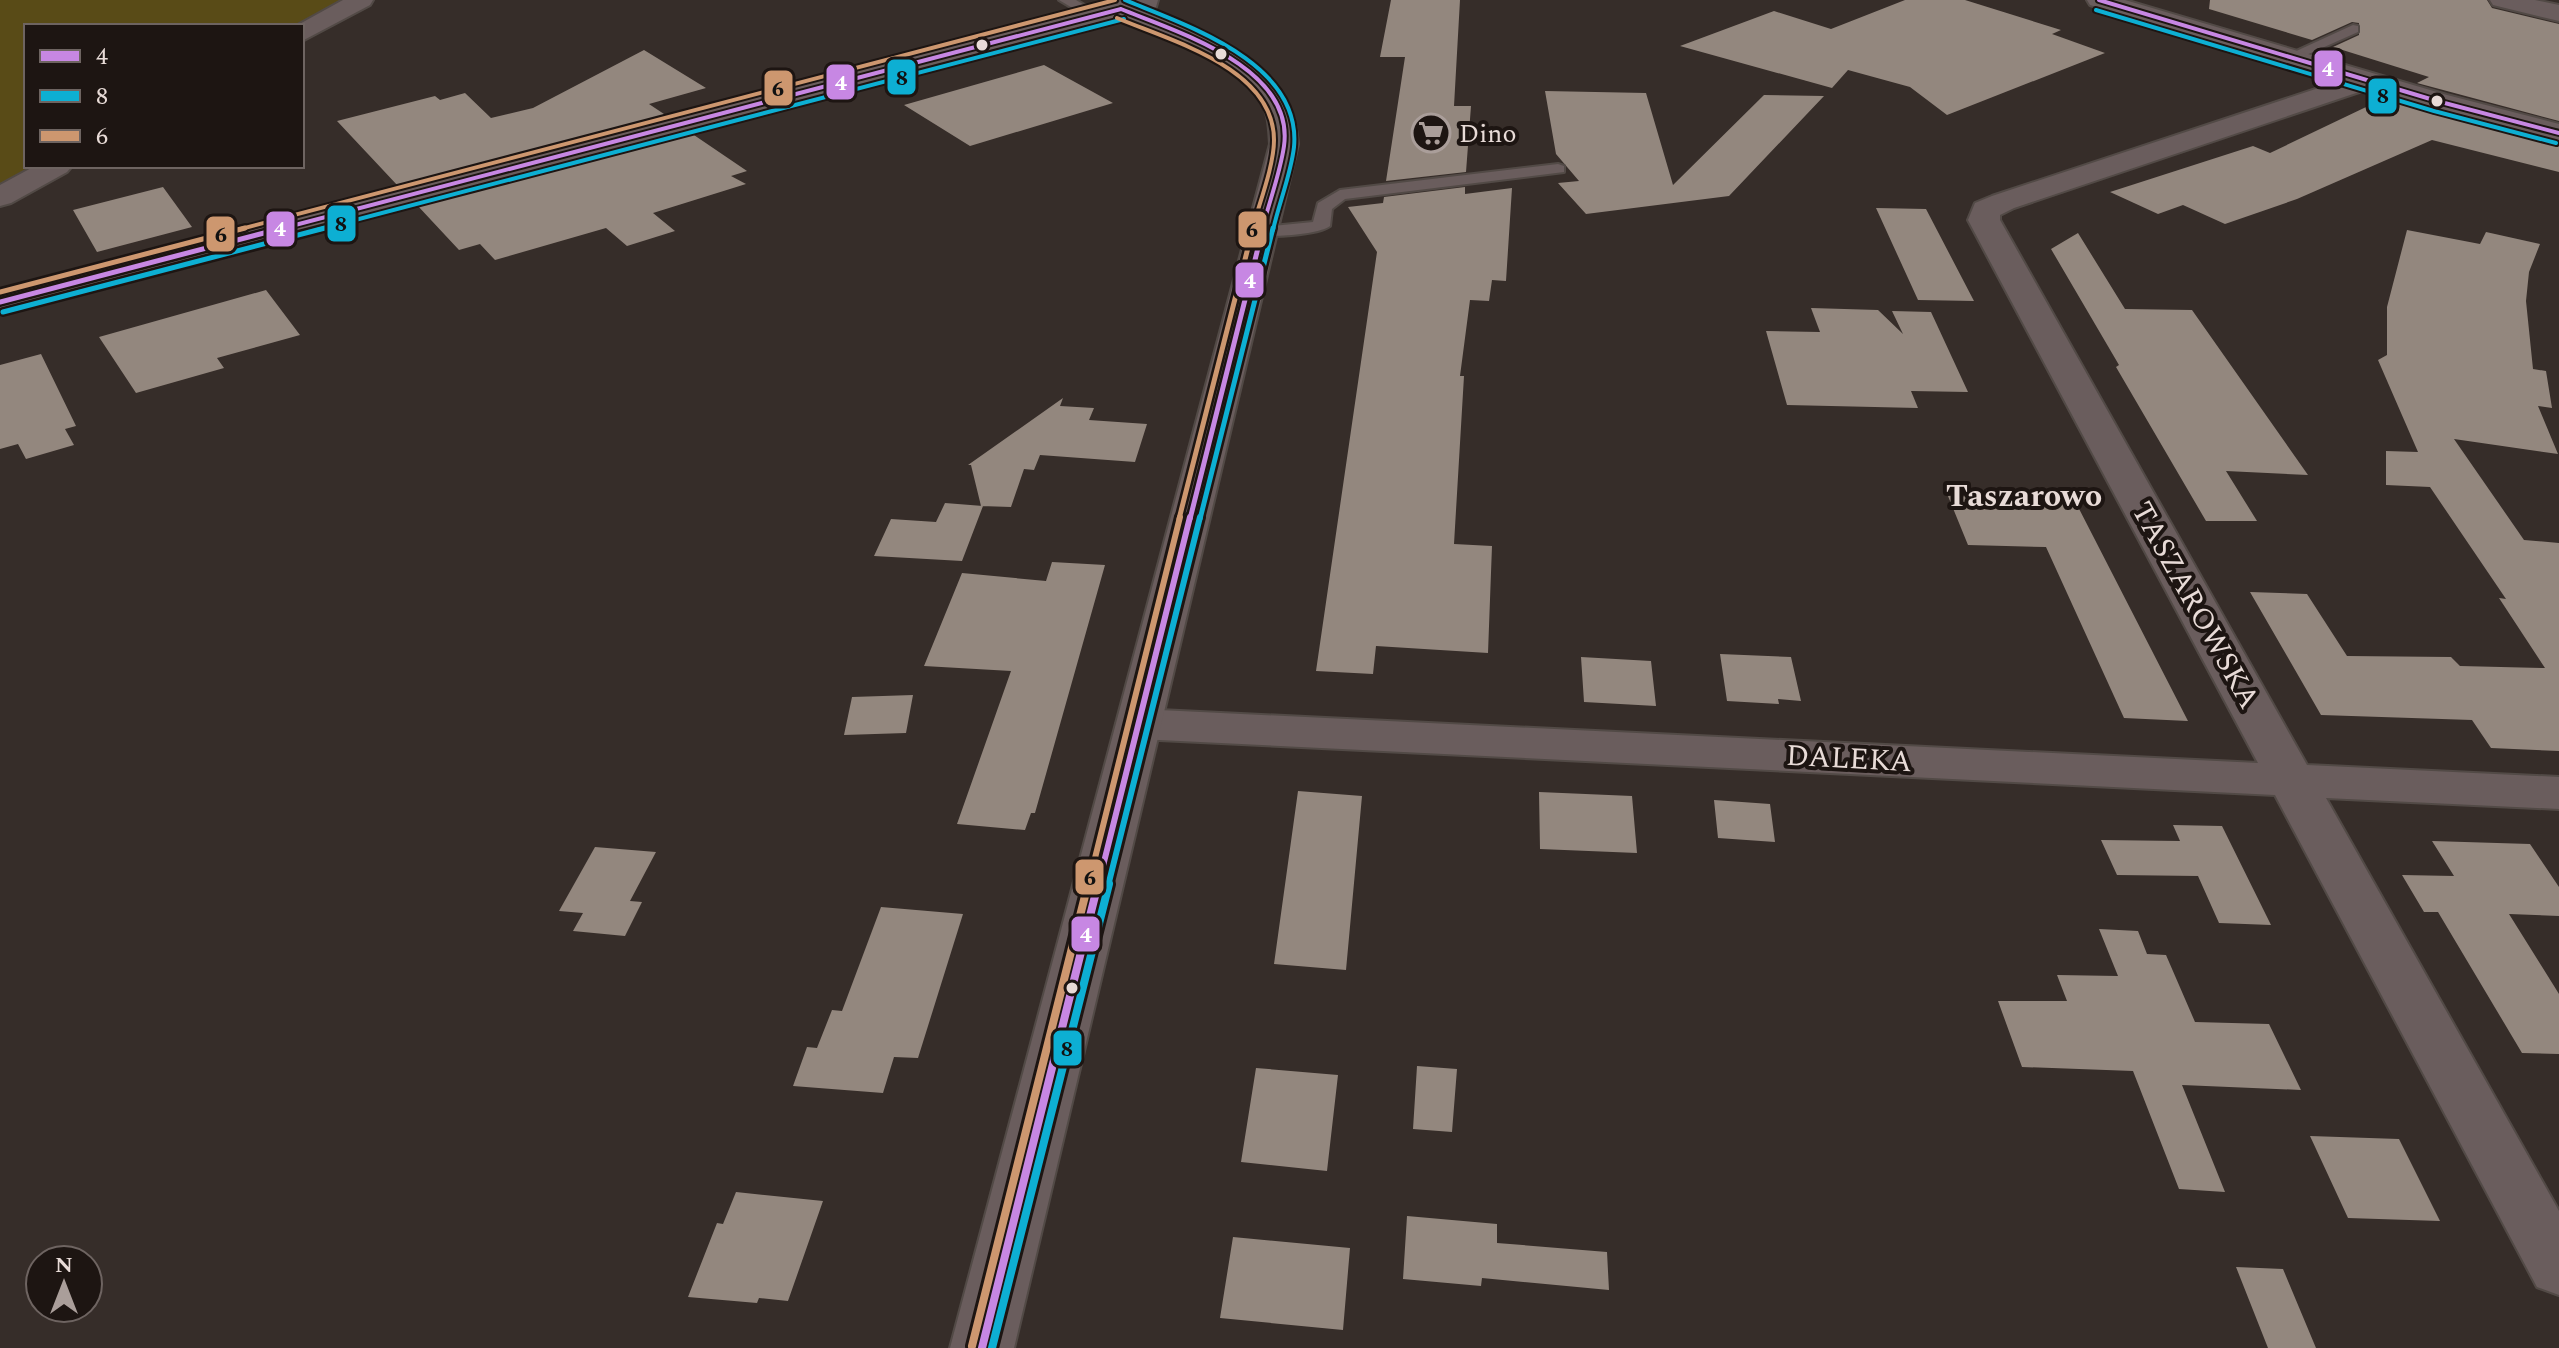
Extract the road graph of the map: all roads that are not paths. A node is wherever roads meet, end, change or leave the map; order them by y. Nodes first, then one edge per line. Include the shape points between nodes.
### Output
1 (361, 0) edge
2 (1066, 0) edge
3 (2099, 0) edge
4 (2502, 0) edge
5 (1123, 8) edge
6 (2559, 13) edge
7 (2353, 29) dead end
8 (304, 32) edge
9 (2290, 57) junction
10 (2366, 81) junction
11 (2559, 133) edge
12 (53, 168) edge
13 (1558, 169) dead end
14 (0, 197) edge
15 (1263, 232) junction
16 (0, 302) edge
17 (1139, 724) junction
18 (2292, 779) junction
19 (2559, 793) edge
20 (2559, 1268) edge
21 (982, 1348) edge

1 - 8 street
2 - 5 lane
3 - 9 street
4 - 6 street
5 - 15 street via 1221,55 1250,73 1275,99 1284,144
5 - 16 street
7 - 9 lane
9 - 10 street
10 - 11 street
10 - 18 street, TASZAROWSKA via 2003,202 1986,210 1984,220
12 - 14 street
13 - 15 lane via 1340,195 1324,207 1321,226
15 - 17 street
17 - 18 street, DALEKA
17 - 21 street
18 - 19 street, DALEKA
18 - 20 street, TASZAROWSKA

